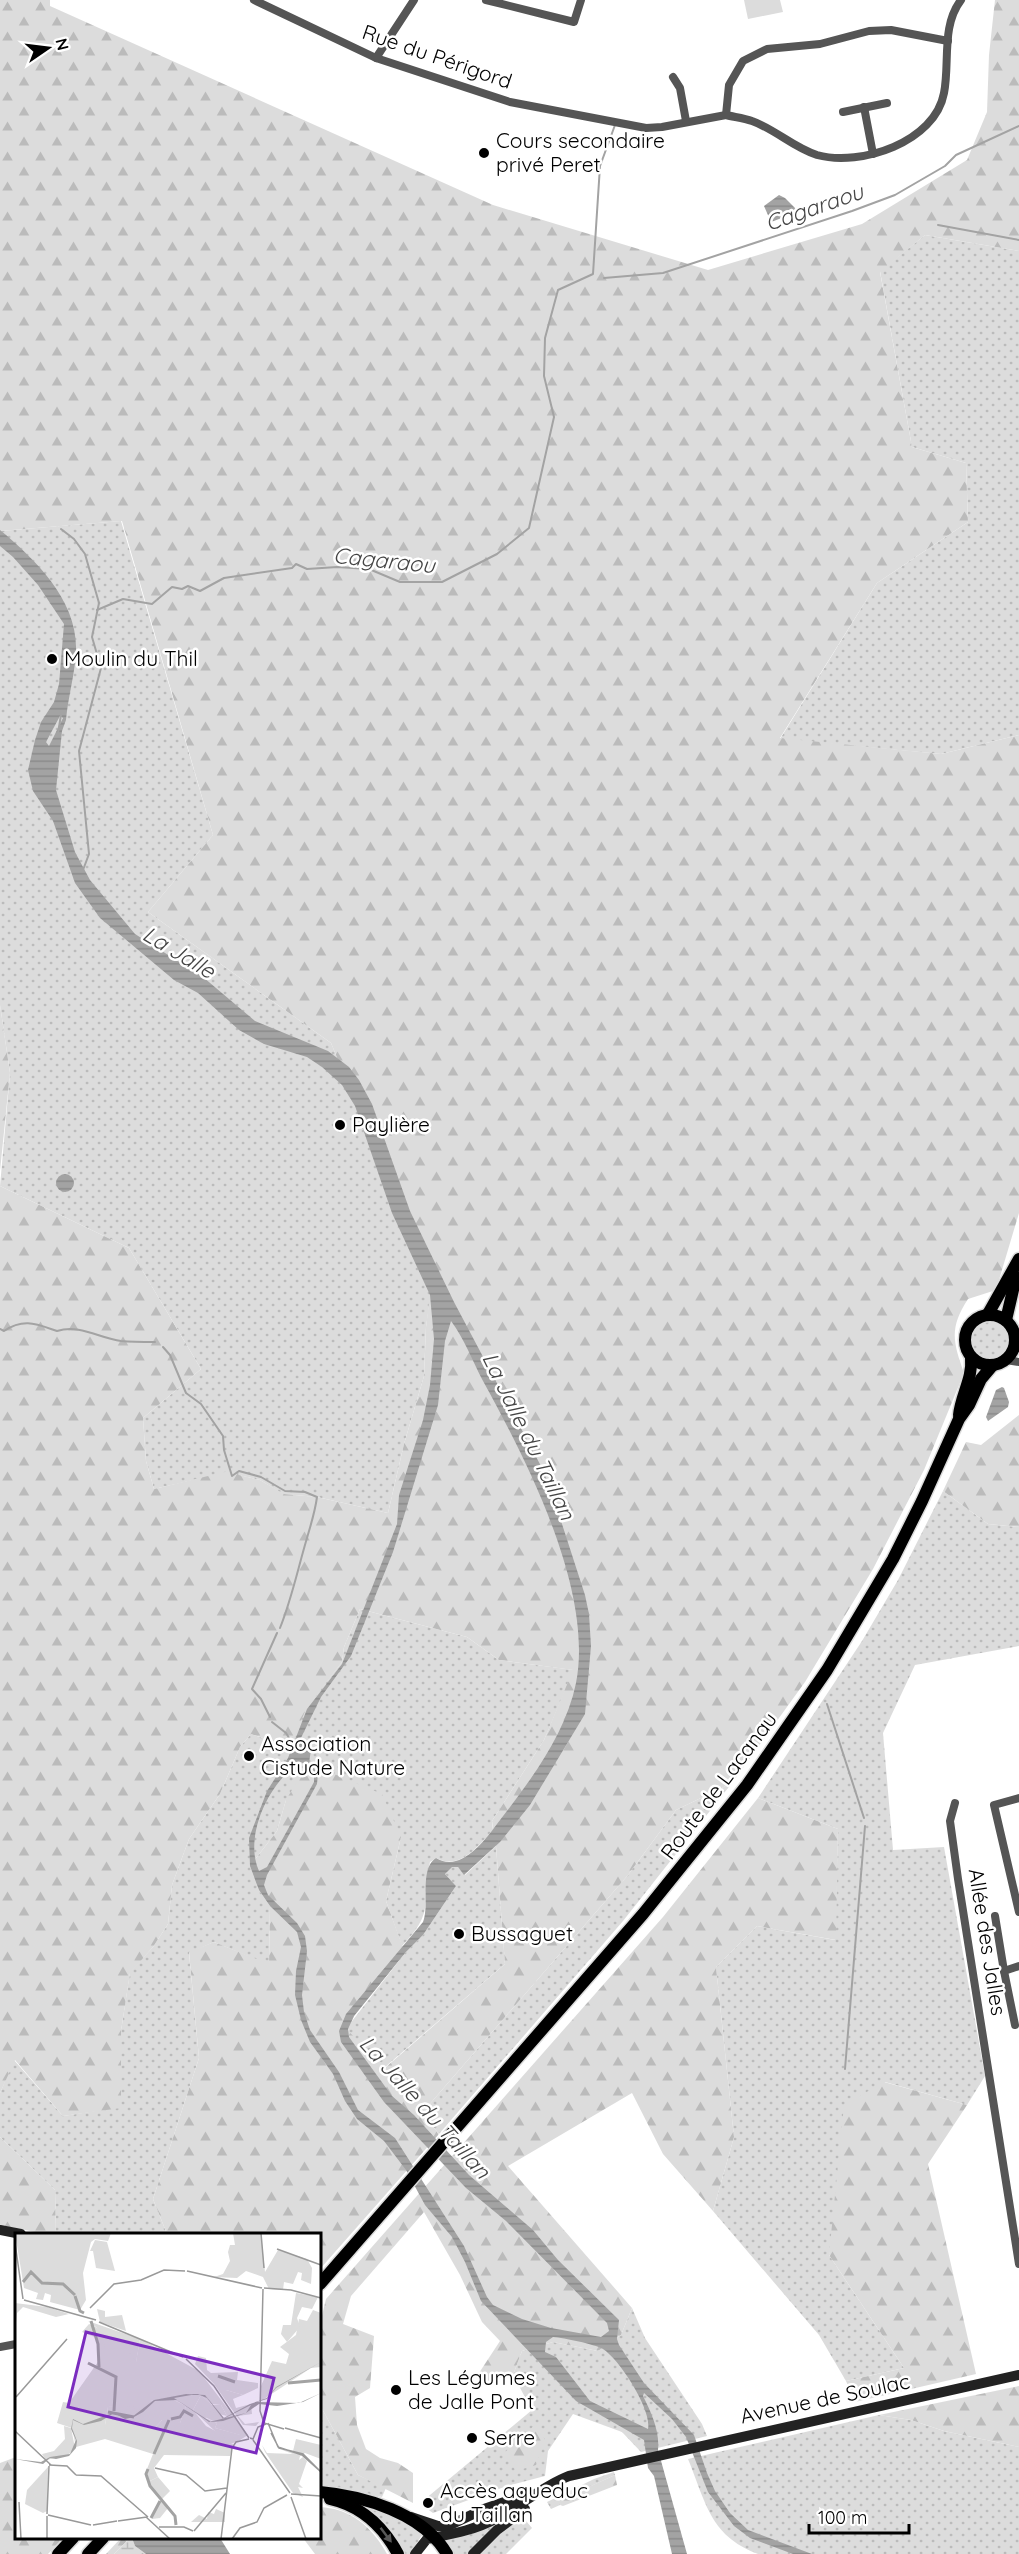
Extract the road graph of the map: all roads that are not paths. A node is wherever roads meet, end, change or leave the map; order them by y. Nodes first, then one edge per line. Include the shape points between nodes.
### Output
1 (254, 0) edge
2 (414, 0) edge
3 (486, 0) edge
4 (580, 0) edge
5 (961, 0) edge
6 (276, 4) edge
7 (948, 41) junction
8 (376, 58) junction
9 (672, 77) dead end
10 (887, 103) dead end
11 (864, 107) junction
12 (843, 112) dead end
13 (726, 116) junction
14 (686, 121) junction
15 (873, 154) junction
16 (1019, 1259) edge
17 (1019, 1265) edge
18 (988, 1314) junction
19 (1006, 1320) junction
20 (1017, 1347) edge
21 (971, 1358) junction
22 (1013, 1361) edge
23 (992, 1366) junction
24 (959, 1419) junction
25 (1019, 1798) edge
26 (955, 1803) dead end
27 (1019, 1912) edge
28 (994, 1916) dead end
29 (1019, 1966) edge
30 (1004, 1971) junction
31 (1015, 2025) dead end
32 (0, 2230) edge
33 (15, 2234) edge
34 (1019, 2264) edge
35 (321, 2283) edge
36 (15, 2344) edge
37 (0, 2347) edge
38 (1019, 2375) edge
39 (610, 2468) junction
40 (543, 2489) junction
41 (321, 2492) edge
42 (321, 2498) edge
43 (400, 2514) junction
44 (435, 2538) junction
45 (73, 2539) edge
46 (102, 2539) edge
47 (58, 2554) edge
48 (88, 2554) edge
49 (398, 2554) edge
50 (415, 2554) edge
51 (447, 2554) edge
52 (473, 2554) edge

1 - 6 street, Rue du Périgord
2 - 8 street
3 - 4 street via 574,22
5 - 7 street, Rue du Périgord via 952,17
6 - 8 street, Rue du Périgord
7 - 13 street via 891,30 869,31 820,44 766,49 743,61 729,85
7 - 15 street, Rue du Périgord via 944,96 927,127 902,144
8 - 14 street, Rue du Périgord via 510,102 646,128
9 - 14 street via 680,88
10 - 11 street
11 - 12 street
11 - 15 street
13 - 14 street, Rue du Périgord
13 - 15 street, Rue du Périgord via 753,121 817,155
16 - 18 main road
17 - 19 main road
18 - 19 main road
18 - 21 main road via 973,1320 966,1330 964,1341
19 - 20 main road via 1014,1330
20 - 22 main road
21 - 23 main road
21 - 24 main road
22 - 23 main road
23 - 24 main road
24 - 35 main road, Route de Lacanau via 893,1559 789,1727 694,1854
25 - 27 street via 994,1806
26 - 34 street, Allée des Jalles via 950,1821 958,1879
28 - 30 street
29 - 30 street
30 - 31 street
32 - 33 main road
36 - 37 street
38 - 39 main road, Avenue de Soulac
39 - 40 main road via 569,2476
39 - 52 main road via 564,2485 540,2499 497,2530
40 - 43 main road via 448,2526
40 - 44 main road via 483,2525
41 - 43 main road via 368,2501
42 -> 49 main road via 365,2514
43 - 44 main road
44 - 50 main road via 424,2541
44 - 51 main road
45 - 47 main road
46 - 48 main road

